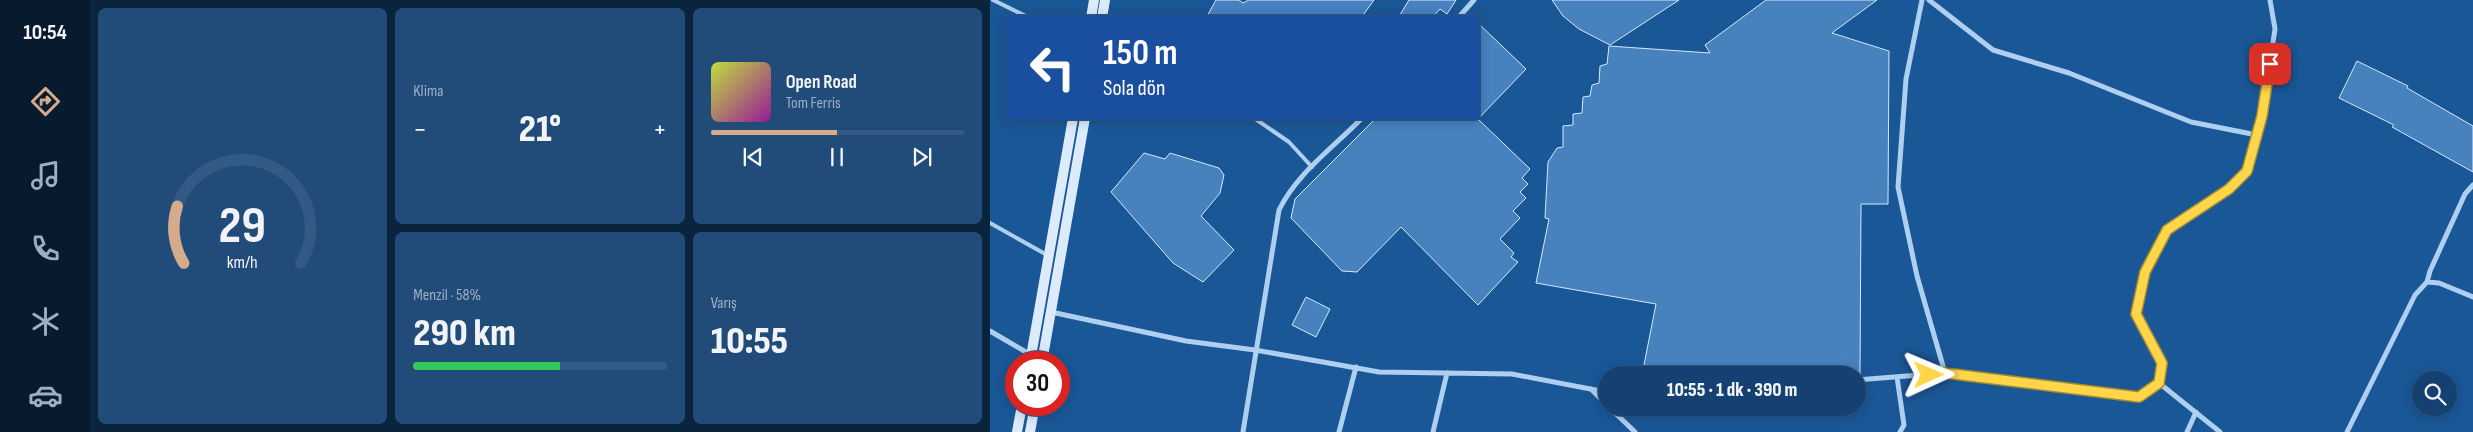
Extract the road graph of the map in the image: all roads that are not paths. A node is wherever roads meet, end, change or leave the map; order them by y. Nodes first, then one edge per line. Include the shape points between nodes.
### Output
1 (993, 0) edge
2 (1094, 0) edge
3 (1105, 0) edge
4 (1474, 0) edge
5 (1922, 0) edge
6 (1929, 0) edge
7 (2270, 0) edge
8 (1024, 15) edge
9 (1092, 15) edge
10 (1102, 15) edge
11 (1461, 15) edge
12 (1073, 120) edge
13 (1085, 120) edge
14 (1257, 120) edge
15 (1360, 120) edge
16 (2257, 135) junction
17 (1312, 167) junction
18 (2473, 185) edge
19 (990, 223) edge
20 (1048, 256) junction
21 (2427, 282) junction
22 (2473, 297) edge
23 (1039, 309) junction
24 (1051, 312) junction
25 (990, 331) edge
26 (1255, 350) junction
27 (1019, 351) edge
28 (1031, 351) edge
29 (1044, 351) edge
30 (1356, 367) junction
31 (1447, 373) junction
32 (1945, 373) junction
33 (1898, 377) junction
34 (1866, 379) edge
35 (2159, 383) junction
36 (1591, 389) junction
37 (1598, 390) edge
38 (1598, 396) edge
39 (2196, 412) junction
40 (1020, 416) edge
41 (1033, 416) edge
42 (1618, 416) edge
43 (1018, 432) edge
44 (1030, 432) edge
45 (1243, 432) edge
46 (1339, 432) edge
47 (1433, 432) edge
48 (1635, 432) edge
49 (1900, 432) edge
50 (2187, 432) edge
51 (2220, 432) edge
52 (2347, 432) edge

1 - 8 lane
2 - 9 street
3 - 10 street
4 - 11 street
5 - 32 street via 1906,79 1898,187 1917,276
6 - 16 street via 1993,50 2069,74 2191,122
7 - 16 street via 2275,29
12 - 20 street
13 - 24 street
14 - 17 lane via 1290,142
15 - 17 street
16 - 35 street via 2247,171 2229,189 2167,230 2145,272 2136,314 2162,363
17 - 26 street via 1286,196 1279,210
18 - 21 street via 2465,194
19 - 20 lane
20 - 23 street
21 - 22 street via 2439,283
21 - 52 street via 2415,295
23 - 24 street
23 - 28 street
24 - 26 street via 1186,341
24 - 29 street
25 - 27 street
26 - 30 street
26 - 45 street
30 - 31 street via 1380,372
30 - 46 street
31 - 36 street via 1512,374
31 - 47 street
32 - 33 street
32 - 35 street via 2139,397
33 - 34 street
33 - 49 street via 1904,425
35 - 39 street
36 - 37 street
36 - 38 street
39 - 50 street
39 - 51 street
40 - 43 street
41 - 44 street
42 - 48 street

